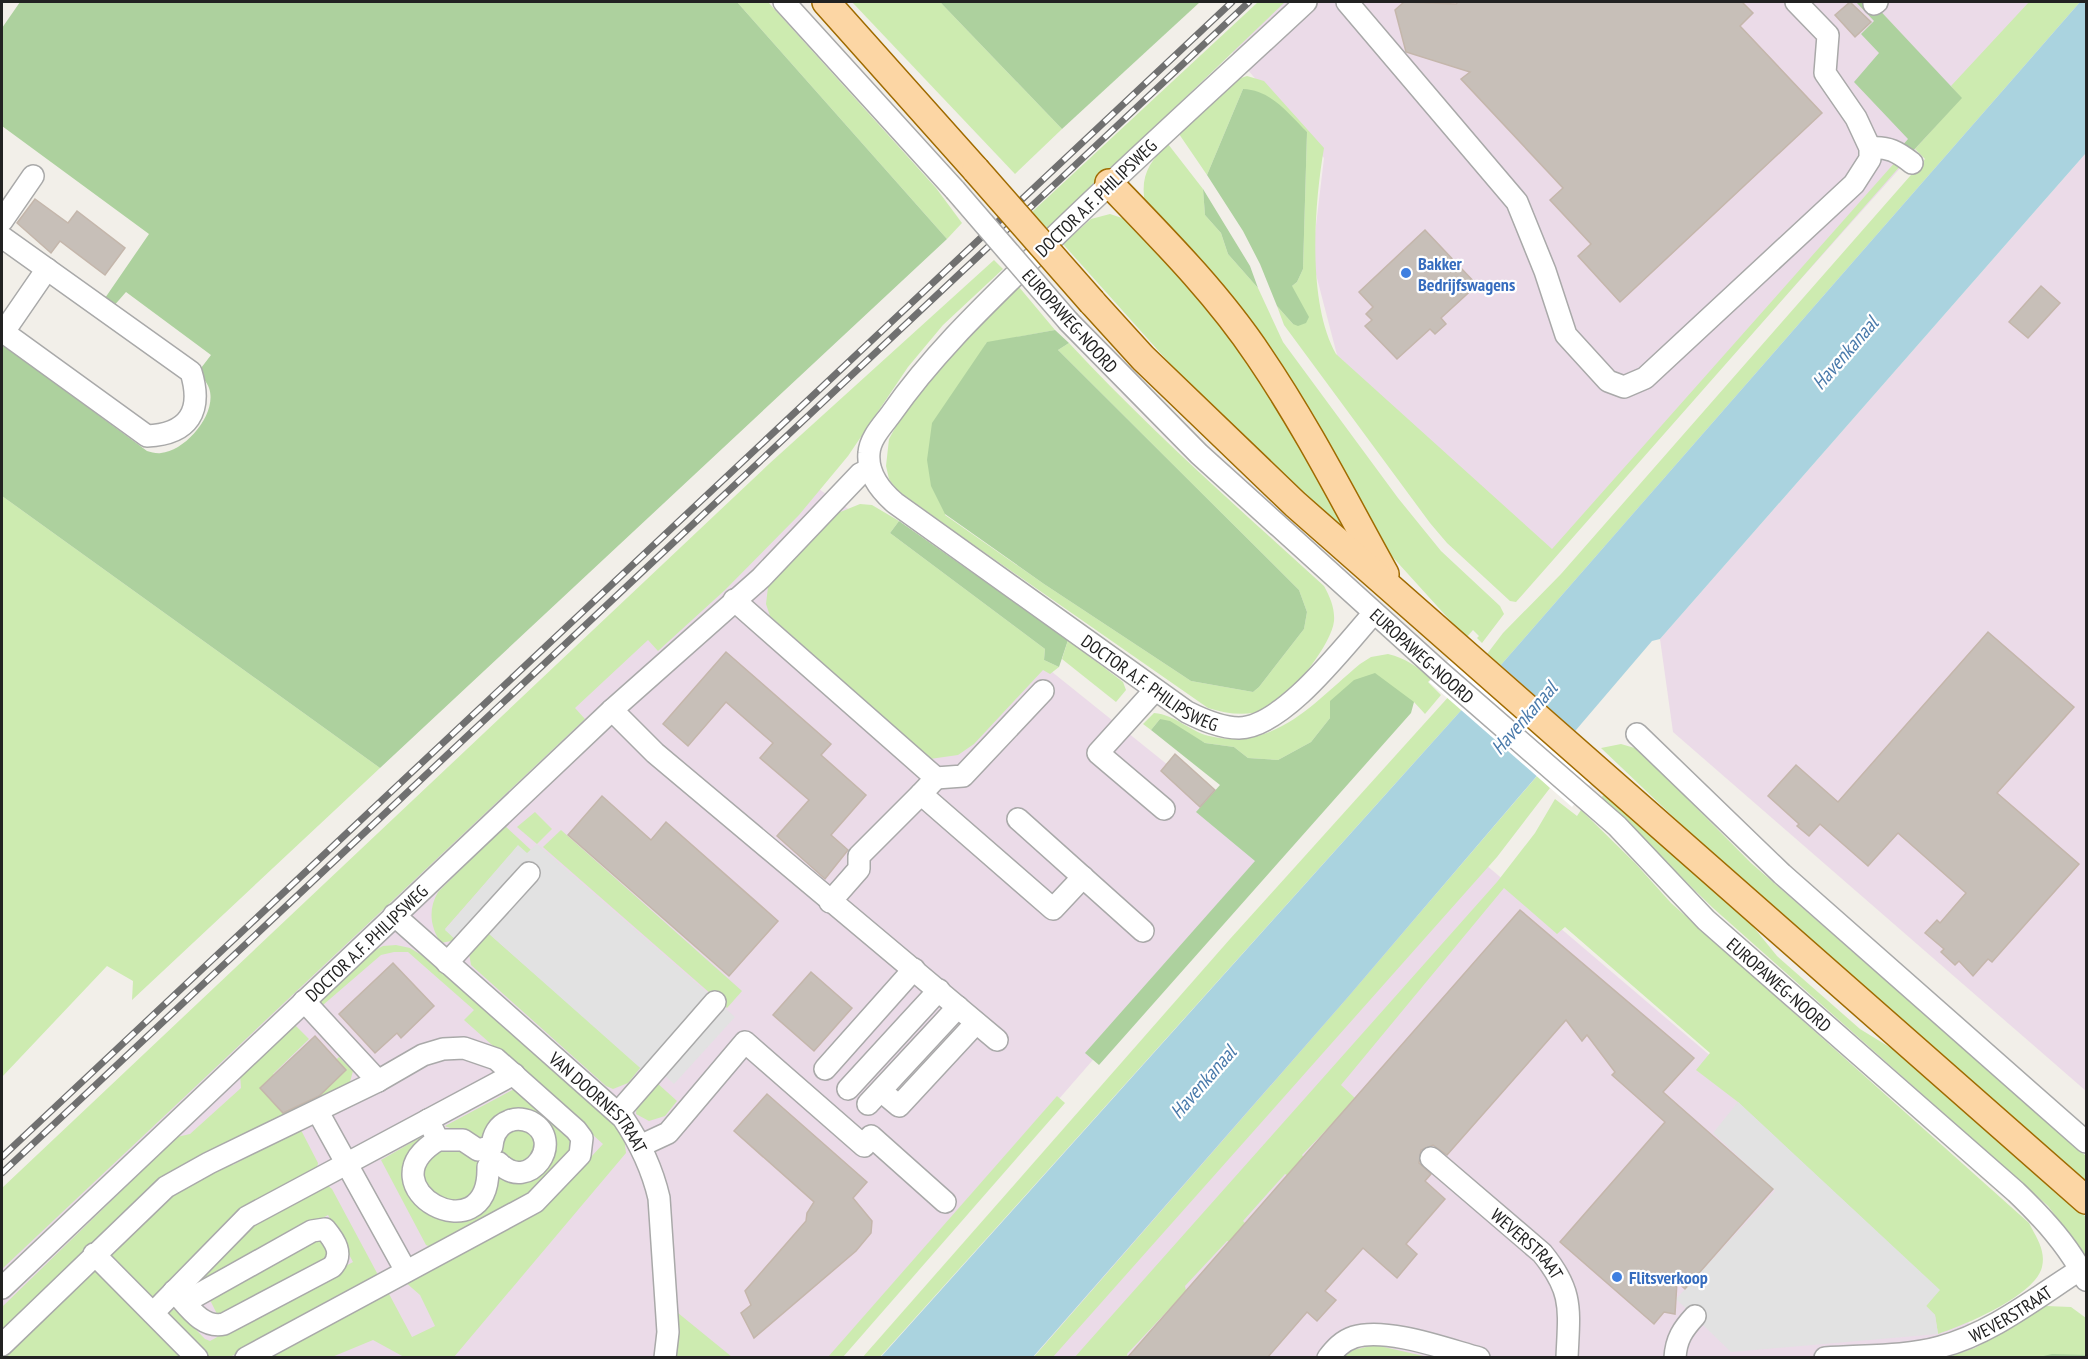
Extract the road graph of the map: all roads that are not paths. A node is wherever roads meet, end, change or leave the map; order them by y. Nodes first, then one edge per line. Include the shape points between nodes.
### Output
1 (784, 2) edge
2 (826, 2) edge
3 (1306, 2) edge
4 (1347, 2) edge
5 (1796, 2) edge
6 (1870, 148) junction
7 (1912, 163) dead end
8 (33, 176) dead end
9 (1109, 183) junction
10 (2, 221) edge
11 (2, 237) edge
12 (47, 269) junction
13 (2, 332) edge
14 (870, 469) junction
15 (1394, 590) junction
16 (734, 600) junction
17 (1374, 613) junction
18 (1155, 690) junction
19 (1043, 691) dead end
20 (612, 710) junction
21 (1636, 734) dead end
22 (936, 778) junction
23 (921, 794) junction
24 (1164, 809) dead end
25 (1018, 819) dead end
26 (529, 873) dead end
27 (1083, 877) junction
28 (830, 902) junction
29 (394, 915) junction
30 (1143, 931) dead end
31 (447, 963) junction
32 (914, 969) junction
33 (939, 990) junction
34 (304, 1001) junction
35 (715, 1002) dead end
36 (958, 1007) junction
37 (976, 1023) junction
38 (997, 1040) dead end
39 (825, 1069) dead end
40 (514, 1074) junction
41 (378, 1081) junction
42 (848, 1089) dead end
43 (318, 1112) junction
44 (618, 1113) junction
45 (428, 1120) junction
46 (438, 1140) junction
47 (2086, 1142) edge
48 (640, 1146) junction
49 (1431, 1158) dead end
50 (346, 1164) junction
51 (2086, 1200) edge
52 (945, 1202) dead end
53 (94, 1254) junction
54 (406, 1271) junction
55 (2084, 1275) edge
56 (2, 1288) edge
57 (179, 1296) junction
58 (153, 1313) junction
59 (1695, 1316) dead end
60 (2, 1345) edge
61 (197, 1358) edge
62 (246, 1358) edge
63 (665, 1358) edge
64 (1328, 1358) edge
65 (1479, 1358) edge
66 (1567, 1358) edge
67 (1675, 1358) edge
68 (1825, 1358) edge

1 - 17 street, EUROPAWEG-NOORD, bridge via 1069,322 1199,454
2 - 15 main road, EUROPAWEG-NOORD, bridge via 1092,302 1209,423
3 - 9 street, DOCTOR A.F. PHILIPSWEG
4 - 6 street via 1517,202 1566,335 1608,381 1624,387 1646,378 1854,184 1870,159
5 - 6 street via 1827,35 1825,73 1856,118
6 - 7 street via 1893,150
8 - 10 street
9 - 14 street, DOCTOR A.F. PHILIPSWEG via 938,352 872,441
9 - 15 main road via 1179,256 1258,354 1302,422
11 - 12 street
12 - 13 street
12 - 13 street via 191,372 197,404 191,417 164,436 147,436
14 - 16 street, DOCTOR A.F. PHILIPSWEG via 860,474 762,578
14 - 18 street, DOCTOR A.F. PHILIPSWEG via 882,492
15 - 51 main road, EUROPAWEG-NOORD
16 - 20 street, DOCTOR A.F. PHILIPSWEG
16 - 22 street
17 - 18 street, DOCTOR A.F. PHILIPSWEG via 1290,705 1265,720 1240,728 1209,723
17 - 55 street, EUROPAWEG-NOORD via 1617,826 1713,927 2016,1192 2043,1218
18 - 24 street via 1098,753
19 - 22 street via 963,776
20 - 28 street via 655,753
20 - 29 street, DOCTOR A.F. PHILIPSWEG
21 - 47 street via 1782,874
22 - 23 street
23 - 27 street via 1053,909
23 - 28 street via 859,856 859,869
25 - 27 street
26 - 31 street
27 - 30 street
28 - 32 street
29 - 31 street, VAN DOORNESTRAAT
29 - 34 street, DOCTOR A.F. PHILIPSWEG
31 - 44 street, VAN DOORNESTRAAT
32 - 33 street
32 - 39 street
33 - 36 street
33 - 42 street
34 - 41 street
34 - 56 street, DOCTOR A.F. PHILIPSWEG
35 - 44 street
36 - 37 street
36 - 37 street via 874,1097 899,1106
37 - 38 street
40 - 41 street via 485,1054 454,1048 423,1055
40 - 45 street
40 - 54 street via 576,1130 582,1138 580,1155 535,1202
41 - 43 street
43 - 50 street
43 - 53 street via 166,1187
44 - 48 street, VAN DOORNESTRAAT
45 - 46 street
45 - 50 street
46 - 46 street via 427,1147 415,1167 417,1190 433,1207 456,1211 477,1201 484,1192 489,1157 463,1140
48 - 52 street via 668,1133 746,1042 864,1146 871,1136
48 - 63 street, VAN DOORNESTRAAT via 659,1198 668,1332
49 - 66 street, WEVERSTRAAT via 1554,1267 1566,1289 1569,1305
50 - 54 street
50 - 57 street via 247,1217
53 - 58 street
53 - 60 street
54 - 62 street
55 - 68 street, WEVERSTRAAT via 1980,1332 1950,1344 1926,1350
57 - 57 street via 207,1324 224,1324 332,1267 337,1262 338,1249 325,1228 312,1231
57 - 58 street
58 - 61 street
59 - 67 street via 1682,1330
64 - 65 street via 1341,1343 1353,1337 1380,1334

